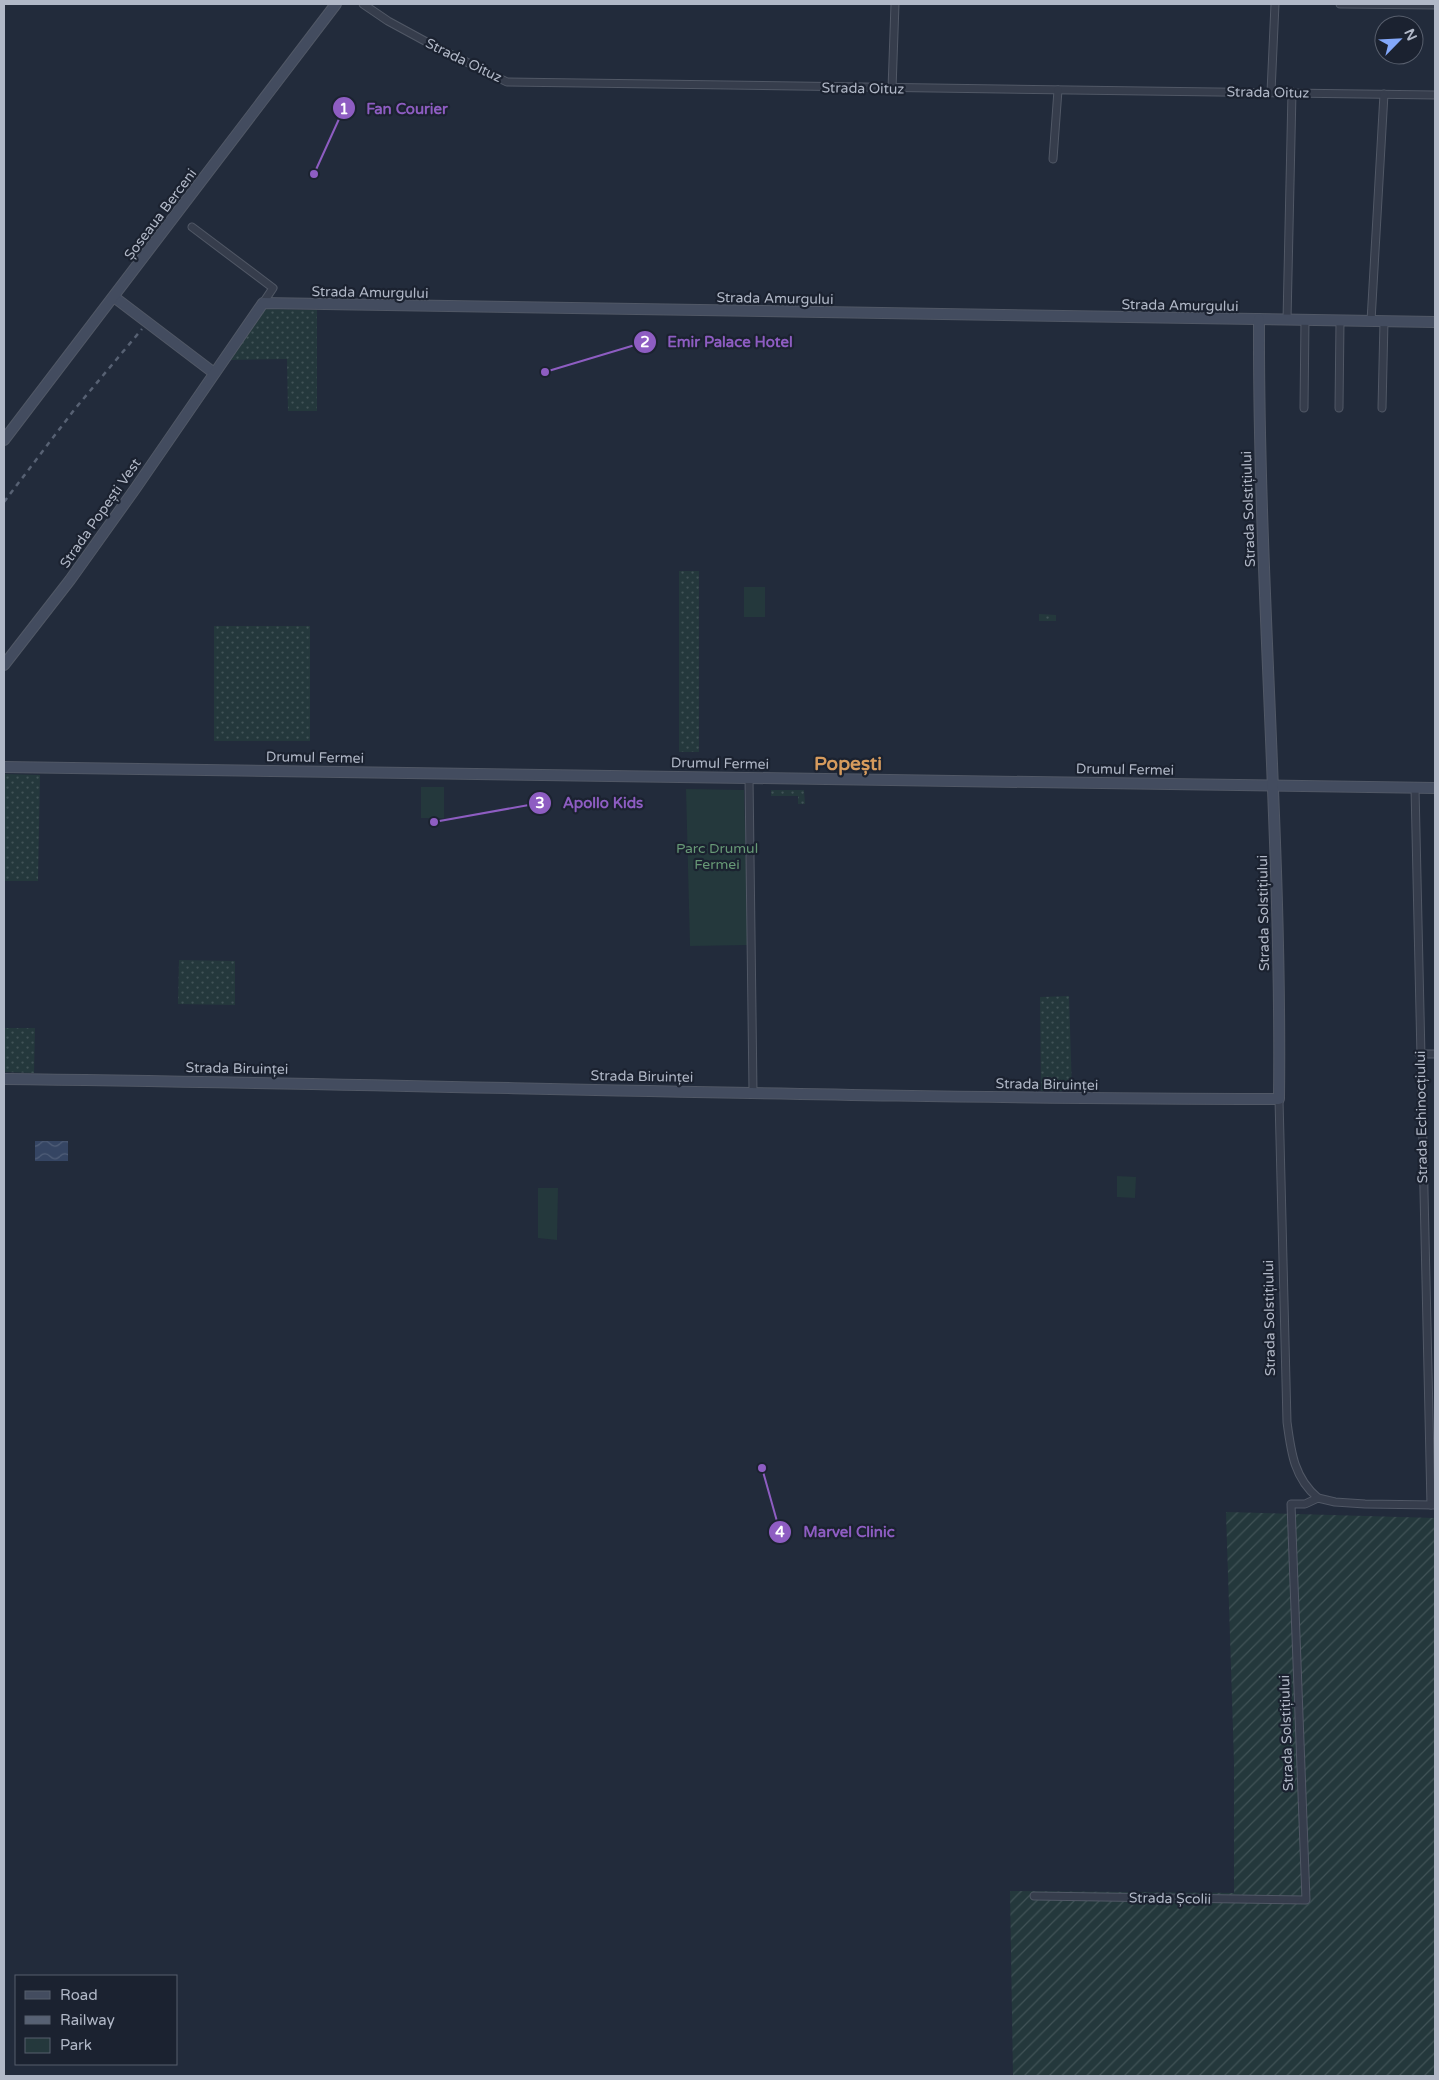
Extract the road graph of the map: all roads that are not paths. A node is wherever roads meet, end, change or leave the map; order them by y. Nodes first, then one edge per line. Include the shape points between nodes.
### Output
1 (336, 4) edge
2 (363, 4) edge
3 (895, 4) edge
4 (1275, 4) edge
5 (1340, 4) edge
6 (1435, 5) edge
7 (892, 88) junction
8 (1058, 90) junction
9 (1272, 92) junction
10 (1292, 92) junction
11 (1384, 94) junction
12 (1435, 95) edge
13 (1053, 159) dead end
14 (192, 227) dead end
15 (114, 297) junction
16 (263, 303) junction
17 (1259, 319) junction
18 (1288, 320) junction
19 (1305, 320) junction
20 (1340, 321) junction
21 (1371, 321) junction
22 (1384, 321) junction
23 (1435, 322) edge
24 (214, 373) junction
25 (1304, 408) dead end
26 (1339, 408) dead end
27 (1382, 408) dead end
28 (4, 440) edge
29 (4, 665) edge
30 (4, 767) edge
31 (749, 777) junction
32 (1272, 785) junction
33 (1415, 788) junction
34 (1435, 788) edge
35 (1419, 1054) junction
36 (1435, 1054) edge
37 (4, 1079) edge
38 (753, 1092) junction
39 (1279, 1099) junction
40 (1318, 1498) junction
41 (1433, 1505) edge
42 (1034, 1896) dead end
43 (1306, 1900) joint

1 - 15 street, Șoseaua Berceni
2 - 7 street, Strada Oituz via 434,46 507,82
3 - 7 street
4 - 9 street
5 - 6 street
7 - 8 street, Strada Oituz
8 - 9 street, Strada Oituz
8 - 13 street
9 - 10 street, Strada Oituz
10 - 11 street, Strada Oituz
10 - 18 street
11 - 12 street, Strada Oituz
11 - 21 street
14 - 16 street via 273,288
15 - 24 street
15 - 28 street, Șoseaua Berceni
16 - 17 street, Strada Amurgului
16 - 24 street, Strada Popești Vest
17 - 18 street, Strada Amurgului
17 - 32 street, Strada Solstițiului via 1260,493
18 - 19 street, Strada Amurgului
19 - 20 street, Strada Amurgului
19 - 25 street
20 - 21 street, Strada Amurgului
20 - 26 street
21 - 22 street, Strada Amurgului
22 - 23 street, Strada Amurgului
22 - 27 street
24 - 29 street, Strada Popești Vest via 76,572
30 - 31 street, Drumul Fermei
31 - 32 street, Drumul Fermei
31 - 38 street
32 - 33 street, Drumul Fermei
32 - 39 street, Strada Solstițiului
33 - 34 street, Drumul Fermei
33 - 35 street, Strada Echinocțiului
35 - 36 street
35 - 41 street, Strada Echinocțiului
37 - 38 street, Strada Biruinței via 360,1081
38 - 39 street, Strada Biruinței
39 - 40 street, Strada Solstițiului via 1287,1422 1296,1466 1304,1486
40 - 41 street via 1365,1504
40 - 43 street, Strada Solstițiului via 1305,1504 1291,1504
42 - 43 street, Strada Școlii

